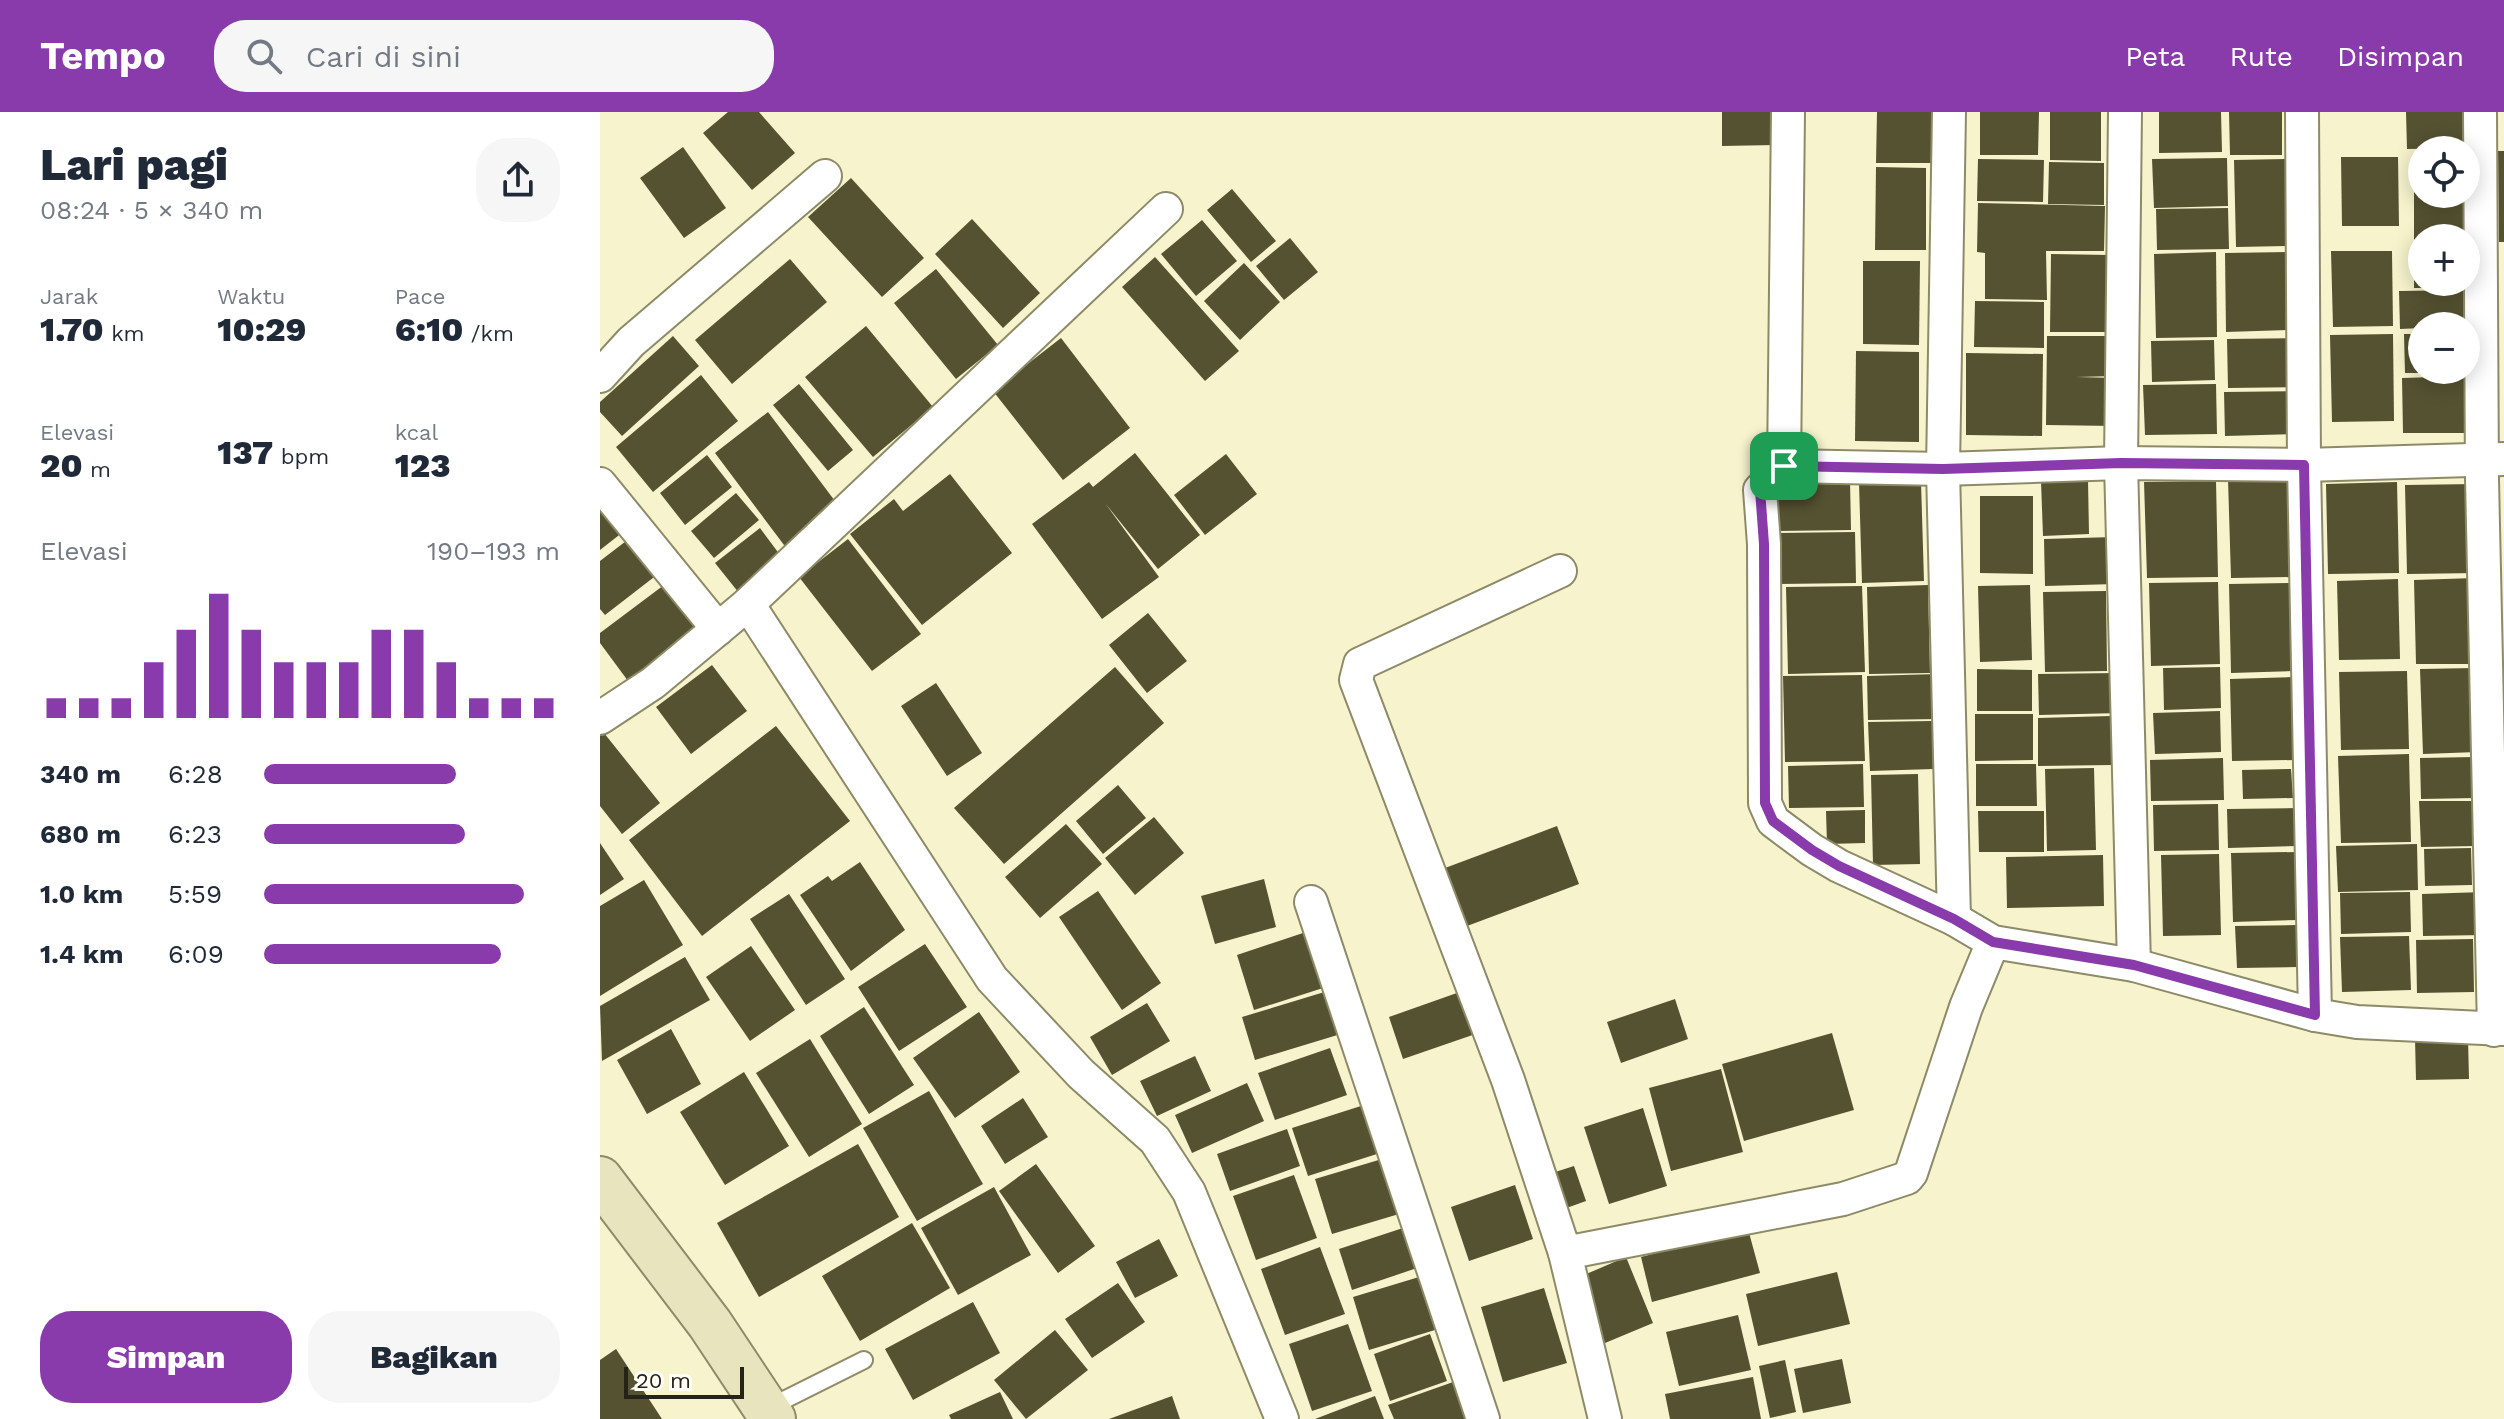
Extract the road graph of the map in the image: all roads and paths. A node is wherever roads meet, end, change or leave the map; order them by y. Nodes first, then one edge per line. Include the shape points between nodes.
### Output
1 (1788, 112) edge
2 (1949, 112) edge
3 (2125, 112) edge
4 (2302, 112) edge
5 (2480, 112) edge
6 (825, 176) dead end
7 (1166, 209) dead end
8 (600, 376) edge
9 (2493, 459) edge
10 (2121, 463) junction
11 (2304, 465) junction
12 (1784, 466) junction
13 (1943, 469) junction
14 (600, 484) edge
15 (1560, 571) dead end
16 (748, 604) junction
17 (718, 629) junction
18 (600, 718) edge
19 (1311, 902) dead end
20 (1954, 919) junction
21 (1993, 942) junction
22 (2134, 965) junction
23 (2315, 1015) junction
24 (2499, 1030) edge
25 (600, 1179) edge
26 (1565, 1253) junction
27 (864, 1360) dead end
28 (770, 1414) edge
29 (1282, 1419) edge
30 (1483, 1419) edge
31 (1605, 1419) edge

1 - 12 street
2 - 13 street
3 - 10 street
4 - 11 street
5 - 9 street
6 - 8 street via 631,342
7 - 16 street
9 - 11 street
9 - 24 street
10 - 11 street
10 - 13 street
10 - 22 street
11 - 23 street
12 - 13 street
12 - 20 street via 1760,490 1765,803 1773,821 1812,850
13 - 20 street
14 - 17 street
15 - 26 street via 1360,664 1356,680 1485,1013
16 - 17 street
16 - 29 street via 992,979 1081,1074 1155,1140 1189,1192
17 - 18 street
19 - 30 street
20 - 21 street
21 - 22 street
21 - 26 street via 1907,1178 1843,1199
22 - 23 street
23 - 24 street
25 - 28 street via 710,1324
26 - 31 street
27 - 28 lane

